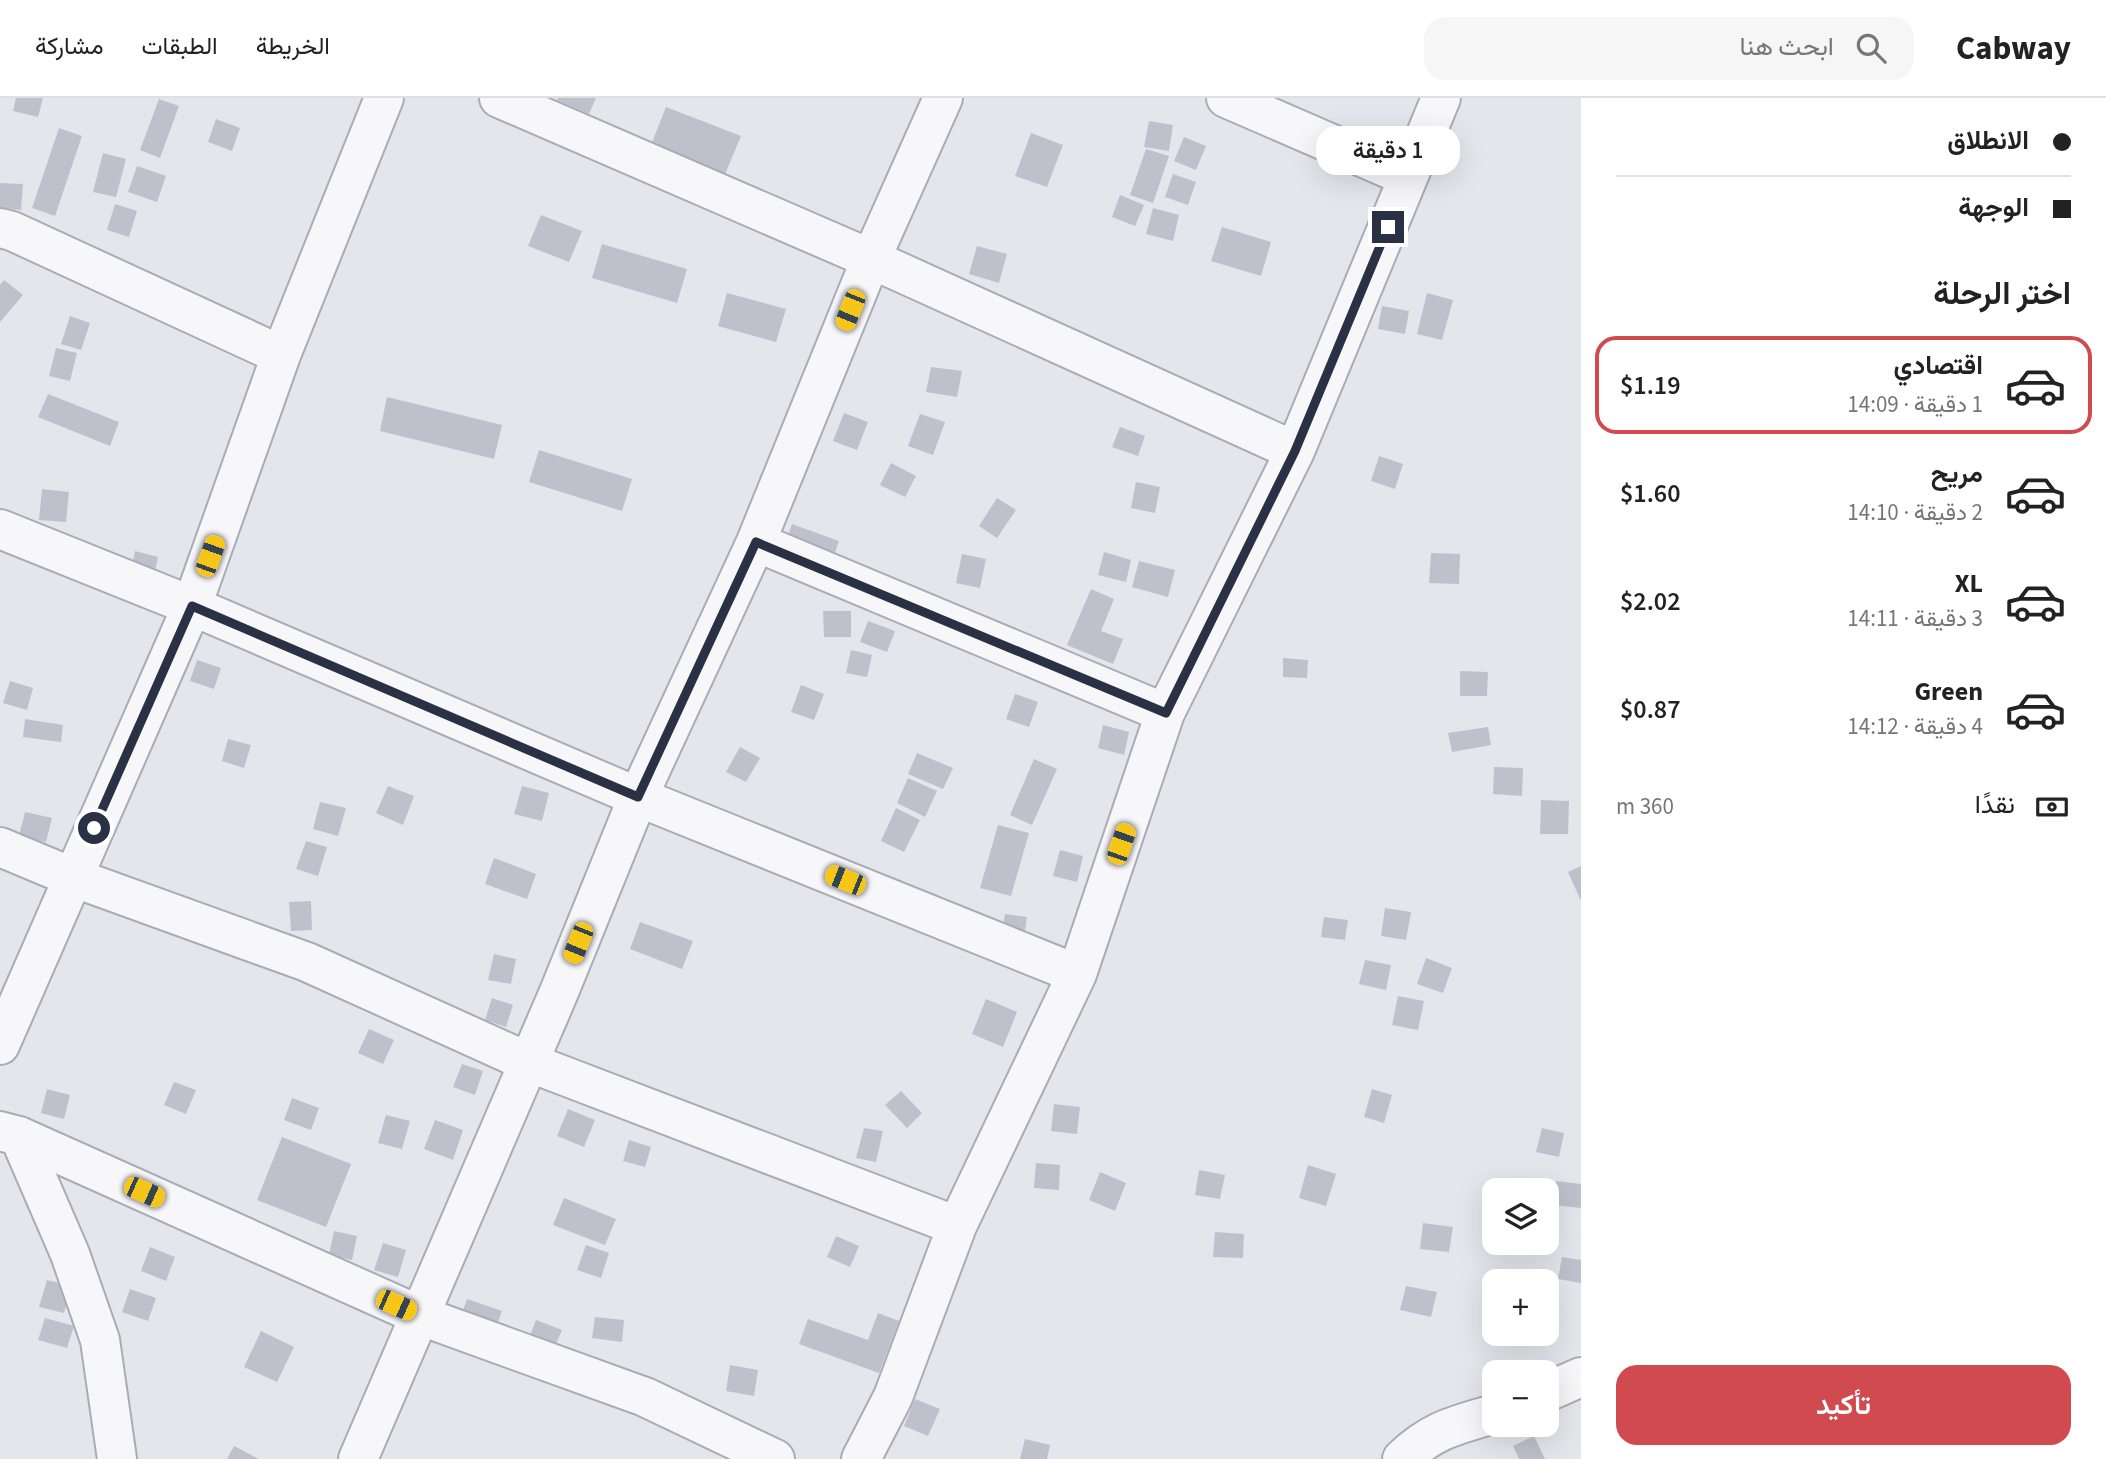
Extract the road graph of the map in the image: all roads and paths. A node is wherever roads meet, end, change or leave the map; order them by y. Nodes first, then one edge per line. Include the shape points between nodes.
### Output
1 (384, 98) edge
2 (499, 98) edge
3 (943, 98) edge
4 (1226, 98) edge
5 (1441, 98) edge
6 (1408, 177) junction
7 (0, 228) edge
8 (872, 259) junction
9 (281, 355) junction
10 (1295, 451) junction
11 (0, 529) edge
12 (756, 542) junction
13 (192, 606) junction
14 (1166, 713) junction
15 (638, 797) junction
16 (0, 847) edge
17 (72, 877) junction
18 (1077, 974) junction
19 (0, 1045) edge
20 (528, 1062) junction
21 (9, 1133) edge
22 (957, 1226) junction
23 (421, 1316) junction
24 (1581, 1377) edge
25 (1559, 1387) edge
26 (1482, 1418) edge
27 (117, 1459) edge
28 (358, 1459) edge
29 (775, 1459) edge
30 (860, 1459) edge
31 (1402, 1459) edge

1 - 9 street
2 - 8 street
3 - 8 street
4 - 6 street
5 - 6 street
6 - 10 street
7 - 9 street
8 - 10 street
8 - 12 street
9 - 13 street
10 - 14 street
11 - 13 street
12 - 14 street
12 - 15 street
13 - 15 street
13 - 17 street
14 - 18 street
15 - 18 street
15 - 20 street
16 - 17 street
17 - 19 street
17 - 20 street via 307,962
18 - 22 street
20 - 22 street
20 - 23 street
21 - 23 street
21 - 27 street via 70,1254 100,1340
22 - 30 street via 893,1397
23 - 28 street
23 - 29 street via 645,1397
24 - 25 street
26 - 31 street via 1441,1430

